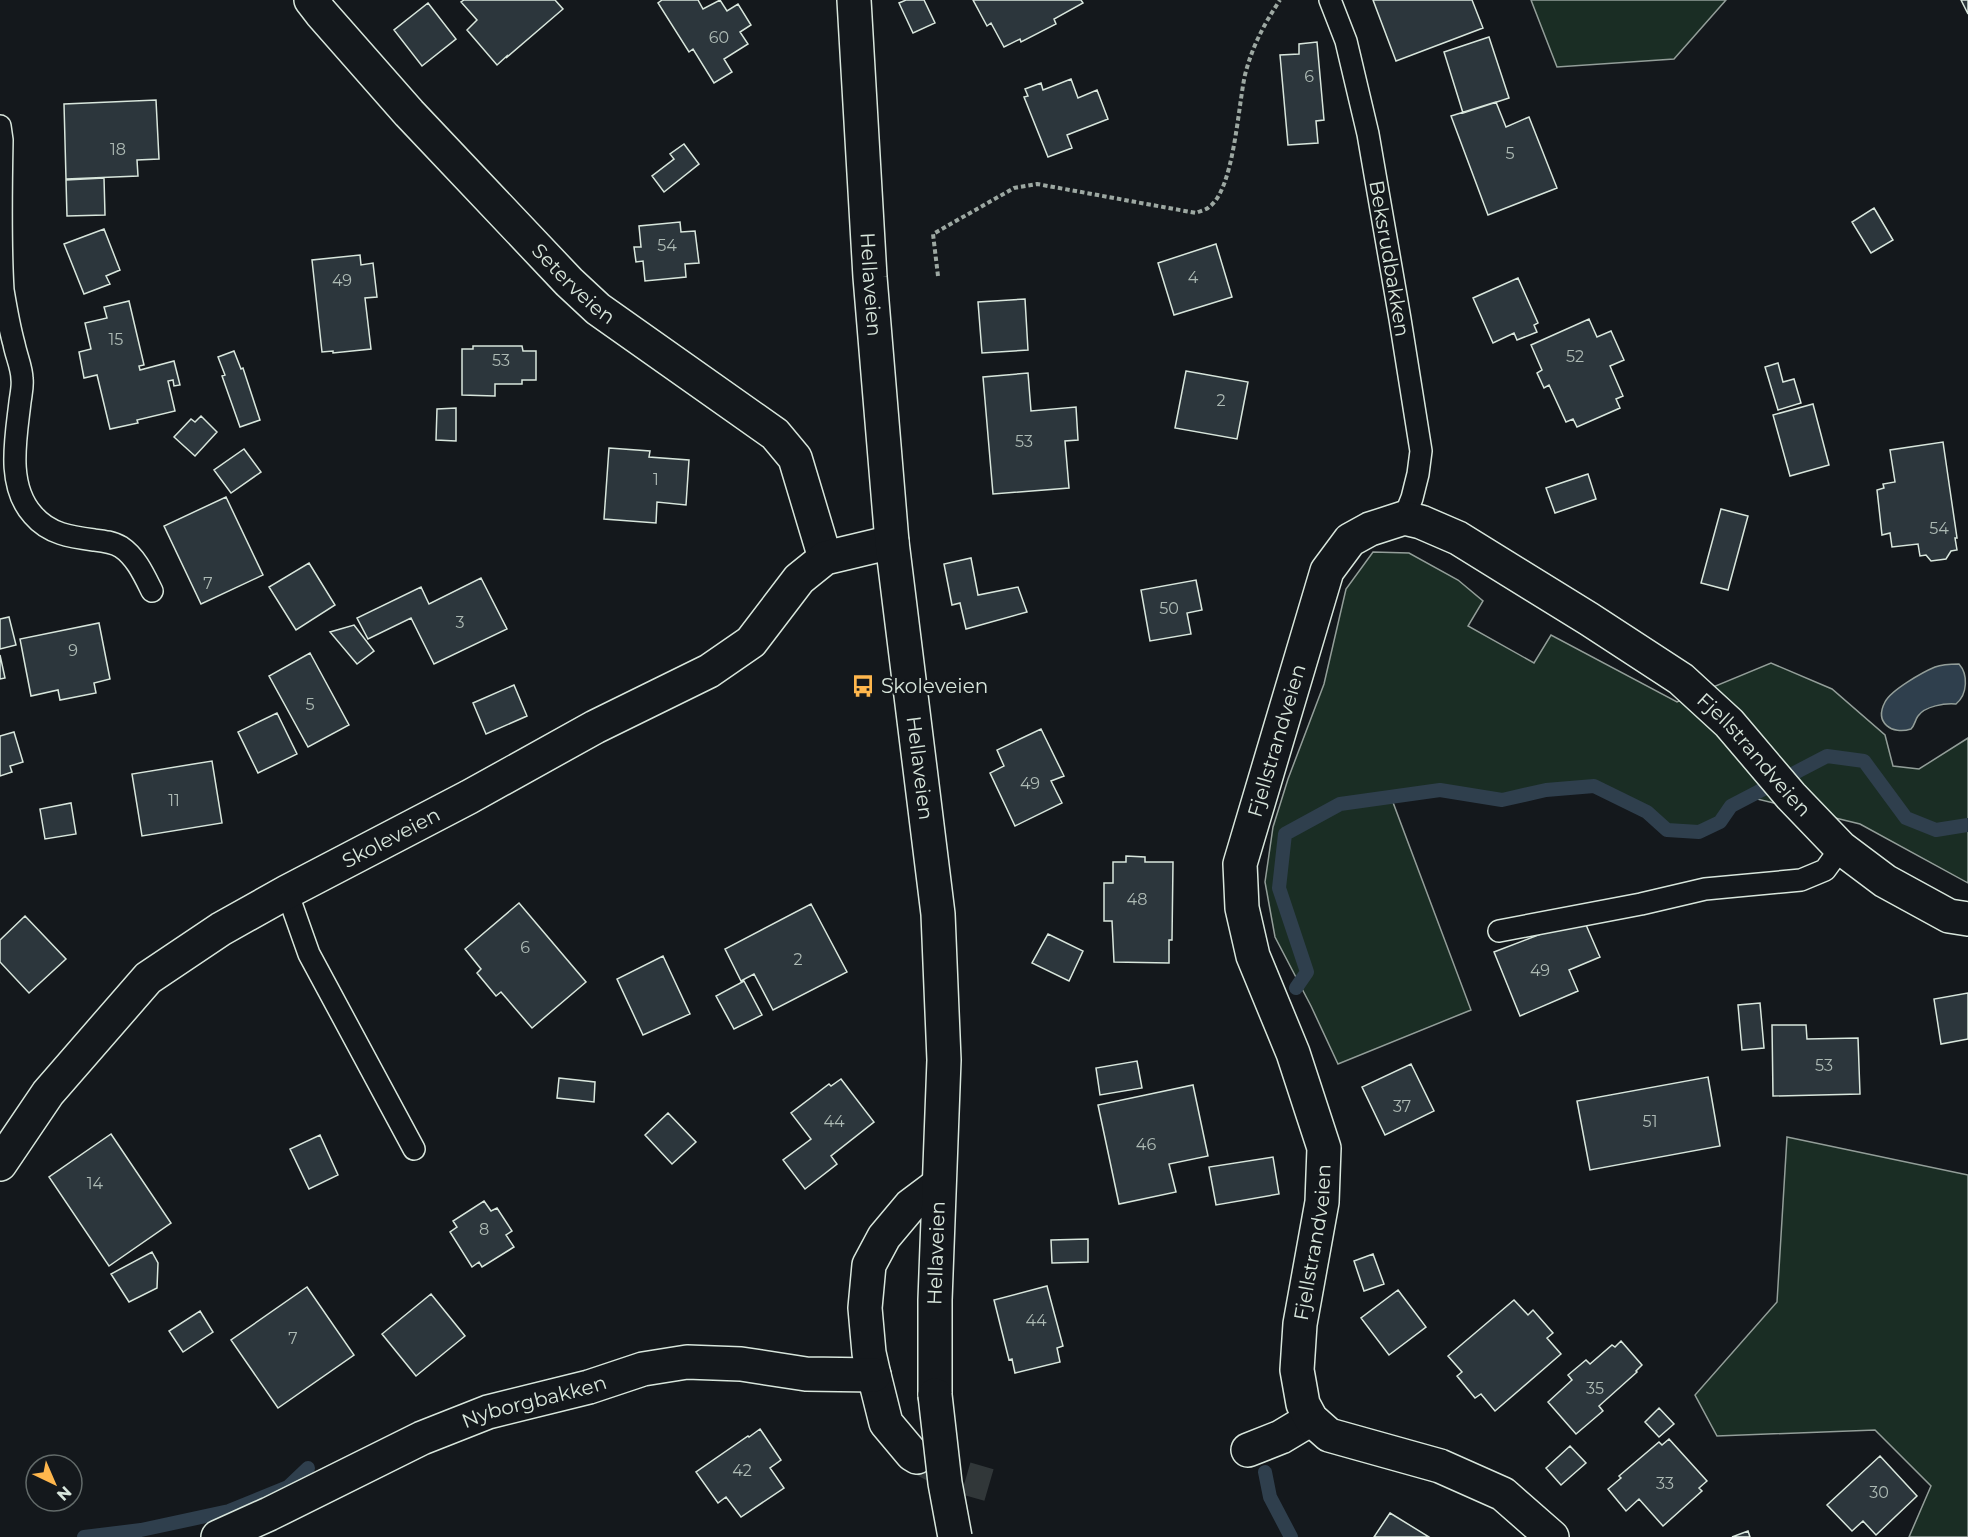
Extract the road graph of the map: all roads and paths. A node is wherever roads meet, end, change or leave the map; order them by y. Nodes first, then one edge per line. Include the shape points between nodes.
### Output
1 (311, 0) edge
2 (854, 0) edge
3 (1280, 0) edge
4 (1330, 0) edge
5 (0, 126) edge
6 (938, 276) dead end
7 (1404, 518) junction
8 (892, 542) junction
9 (825, 558) junction
10 (152, 591) dead end
11 (1841, 848) junction
12 (287, 892) junction
13 (1968, 919) edge
14 (1499, 932) dead end
15 (414, 1149) dead end
16 (0, 1164) edge
17 (938, 1185) junction
18 (874, 1375) junction
19 (1311, 1419) junction
20 (1248, 1450) dead end
21 (917, 1457) tunnel mouth
22 (218, 1537) edge
23 (955, 1537) edge
24 (1552, 1537) edge

1 - 9 street, Seterveien via 409,113 569,282 598,309 775,434 795,458
2 - 8 street, Hellaveien via 870,288
3 - 6 path via 1261,30 1246,73 1229,174 1210,207 1196,213 1037,184 1014,188 933,234
4 - 7 lane, Beksrudbakken via 1346,41 1368,134 1421,451
5 - 10 lane via 3,288 22,378 15,449 18,490 33,516 59,534 120,546 139,567
7 - 11 street, Fjellstrandveien via 1458,538 1681,678 1729,723
7 - 19 street, Fjellstrandveien via 1350,540 1327,571 1239,864 1242,908 1253,956 1293,1053 1324,1148 1322,1202 1300,1324 1298,1370 1303,1404
8 - 9 street, Skoleveien
8 - 17 street, Hellaveien via 938,914 944,1060
9 - 12 street, Skoleveien via 799,579 751,642 709,671 595,727
11 - 13 street, Fjellstrandveien via 1885,881 1949,916
11 - 14 lane via 1825,870 1801,880 1705,889
12 - 15 lane via 309,954
12 - 16 street, Skoleveien via 221,929 148,978 48,1093
17 - 18 street via 910,1206 884,1237 869,1265 865,1308
17 - 23 street, Hellaveien, bridge via 935,1395
18 - 21 street via 886,1423
18 - 22 street, Nyborgbakken via 806,1374 741,1364 687,1362 643,1369 488,1412 422,1438
19 - 20 street
19 - 24 street via 1329,1435 1440,1466 1503,1494

